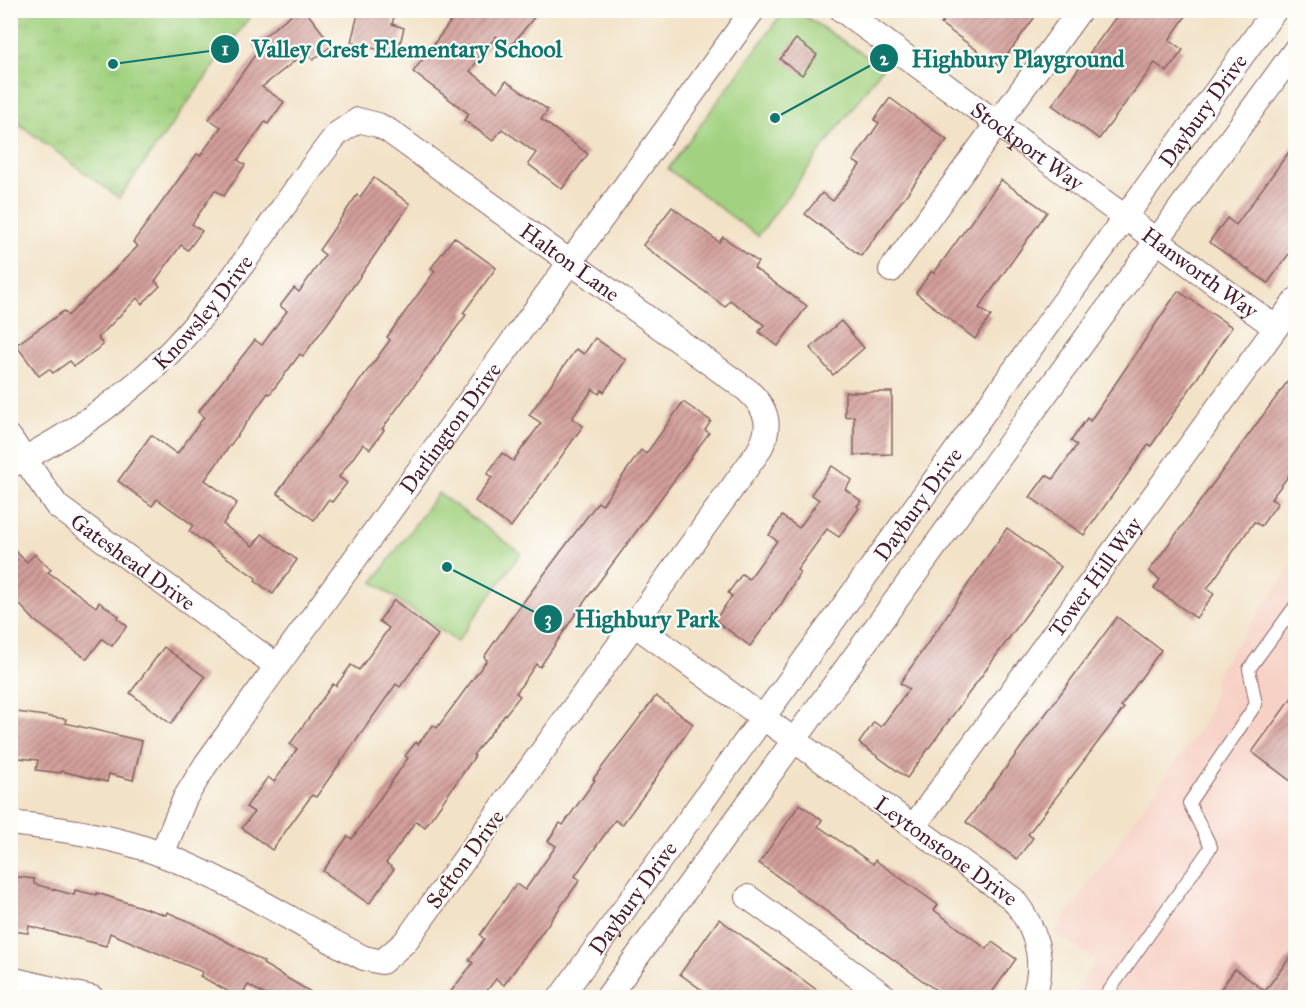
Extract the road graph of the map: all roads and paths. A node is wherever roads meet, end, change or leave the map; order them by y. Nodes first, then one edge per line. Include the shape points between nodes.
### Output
1 (753, 10) edge
2 (842, 10) edge
3 (1080, 10) edge
4 (1275, 10) edge
5 (1296, 49) edge
6 (358, 120) joint
7 (998, 123) junction
8 (1125, 217) junction
9 (1157, 240) junction
10 (570, 262) junction
11 (891, 270) dead end
12 (1296, 300) edge
13 (1275, 327) junction
14 (768, 422) joint
15 (10, 438) edge
16 (17, 463) edge
17 (1296, 605) edge
18 (634, 624) junction
19 (277, 666) junction
20 (764, 718) junction
21 (793, 739) junction
22 (10, 823) edge
23 (914, 826) junction
24 (162, 854) junction
25 (748, 897) dead end
26 (10, 979) edge
27 (92, 998) edge
28 (560, 998) edge
29 (608, 998) edge
30 (887, 998) edge
31 (1033, 998) edge
32 (1104, 998) edge

1 - 10 street, Darlington Drive
2 - 7 street, Stockport Way
3 - 7 street
4 - 8 street, Daybury Drive
5 - 9 street, Daybury Drive
6 - 10 street, Halton Lane via 389,131
6 - 16 street, Knowsley Drive via 337,134 173,349 116,400
7 - 8 street, Stockport Way
7 - 11 street
8 - 9 street, Hanworth Way
8 - 20 street, Daybury Drive
9 - 13 street, Hanworth Way
9 - 21 street, Daybury Drive
10 - 14 street, Halton Lane via 747,390 765,410
10 - 19 street, Darlington Drive
12 - 13 street, Tower Hill Way
13 - 23 street, Tower Hill Way
14 - 18 street, Sefton Drive via 758,452
15 - 16 street, Gateshead Drive
16 - 19 street, Gateshead Drive via 57,506
17 - 32 lane via 1249,669 1256,704 1189,803 1211,846
18 - 20 street, Leytonstone Drive
18 - 24 street, Sefton Drive via 405,942 382,962 364,958 255,897
19 - 24 street, Darlington Drive via 195,780
20 - 21 street, Leytonstone Drive
20 - 28 street, Daybury Drive
21 - 23 street, Leytonstone Drive
21 - 29 street, Daybury Drive
22 - 24 street, Sefton Drive via 97,836
23 - 31 street, Leytonstone Drive via 1003,890 1021,910 1039,954 1040,969
25 - 30 street
26 - 27 street

